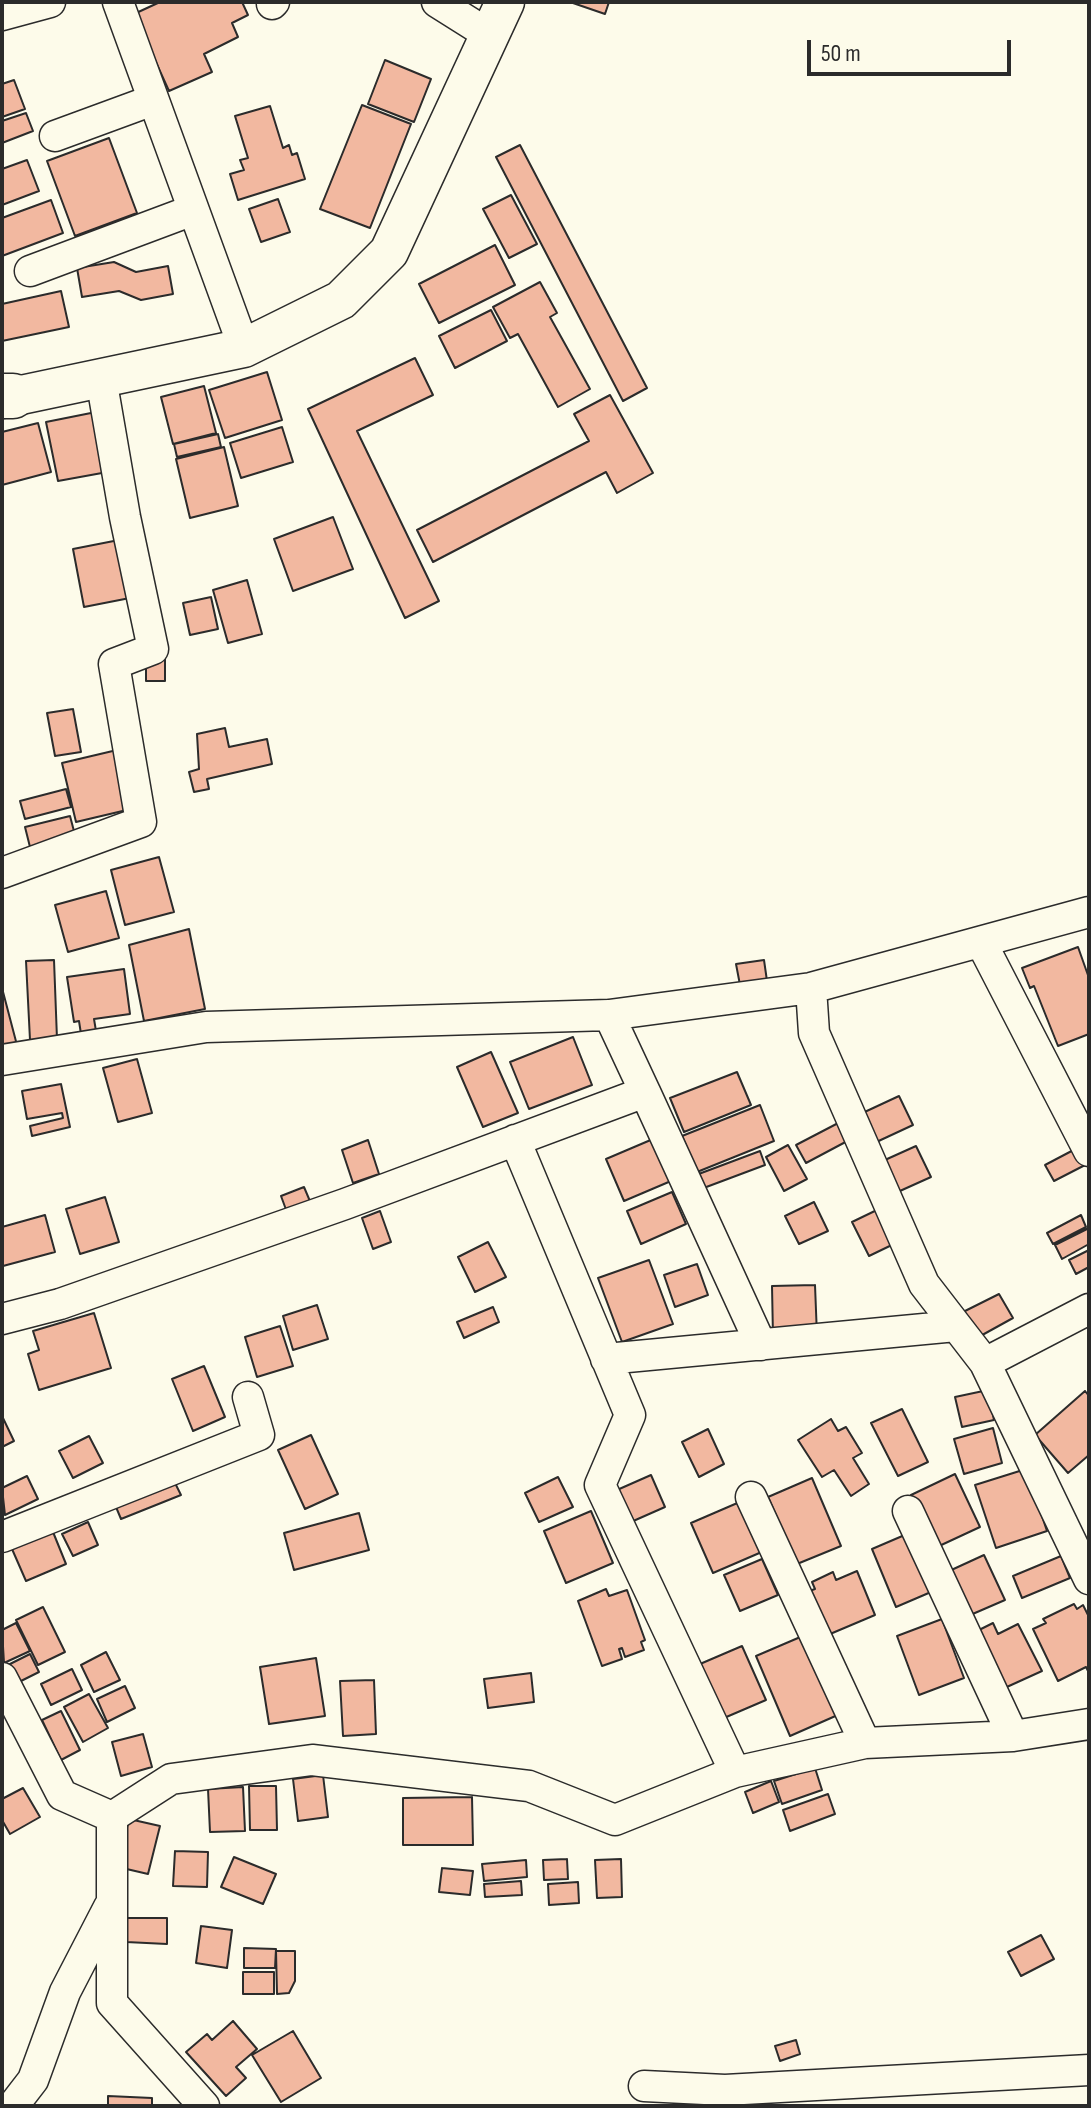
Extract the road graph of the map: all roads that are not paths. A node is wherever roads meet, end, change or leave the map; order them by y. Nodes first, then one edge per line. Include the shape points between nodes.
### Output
1 (50, 2) edge
2 (118, 2) edge
3 (437, 2) edge
4 (2, 15) edge
5 (498, 19) edge
6 (153, 100) junction
7 (55, 136) dead end
8 (193, 210) junction
9 (30, 271) dead end
10 (244, 348) junction
11 (101, 378) junction
12 (6, 397) edge
13 (2, 873) edge
14 (1089, 912) edge
15 (981, 942) junction
16 (811, 988) junction
17 (609, 1015) junction
18 (2, 1060) edge
19 (645, 1092) junction
20 (515, 1140) junction
21 (1089, 1151) edge
22 (1089, 1309) edge
23 (2, 1319) edge
24 (956, 1326) junction
25 (761, 1345) junction
26 (606, 1359) junction
27 (985, 1363) junction
28 (248, 1397) dead end
29 (751, 1497) dead end
30 (908, 1511) dead end
31 (2, 1537) edge
32 (1089, 1579) edge
33 (2, 1678) edge
34 (1089, 1724) edge
35 (1013, 1736) junction
36 (865, 1743) junction
37 (735, 1772) junction
38 (112, 1817) junction
39 (112, 1901) junction
40 (1089, 2070) edge
41 (644, 2086) dead end
42 (13, 2106) edge
43 (204, 2106) edge

1 - 4 street
2 - 6 street
3 - 5 street
5 - 10 main road via 389,252 341,300
6 - 7 street
6 - 8 street
8 - 9 street
8 - 10 street
10 - 11 main road
11 - 12 main road
11 - 13 street via 153,649 114,664 141,822
14 - 15 street
15 - 16 street
15 - 21 street
16 - 17 street
16 - 24 street via 814,1033 924,1284
17 - 18 street via 206,1027
17 - 19 street
19 - 20 street
19 - 25 street
20 - 23 street via 90,1294
20 - 26 street
22 - 27 street
24 - 25 street
24 - 27 street
25 - 26 street
26 - 37 street via 630,1415 600,1485
27 - 32 street
28 - 31 street via 259,1435
29 - 36 street
30 - 35 street
33 - 38 street via 62,1795
34 - 35 street
35 - 36 street
36 - 37 street
37 - 38 street via 615,1820 529,1786 312,1760 171,1779
38 - 39 street
39 - 42 street via 65,1992 33,2080
39 - 43 street via 112,2003
40 - 41 street via 725,2090

